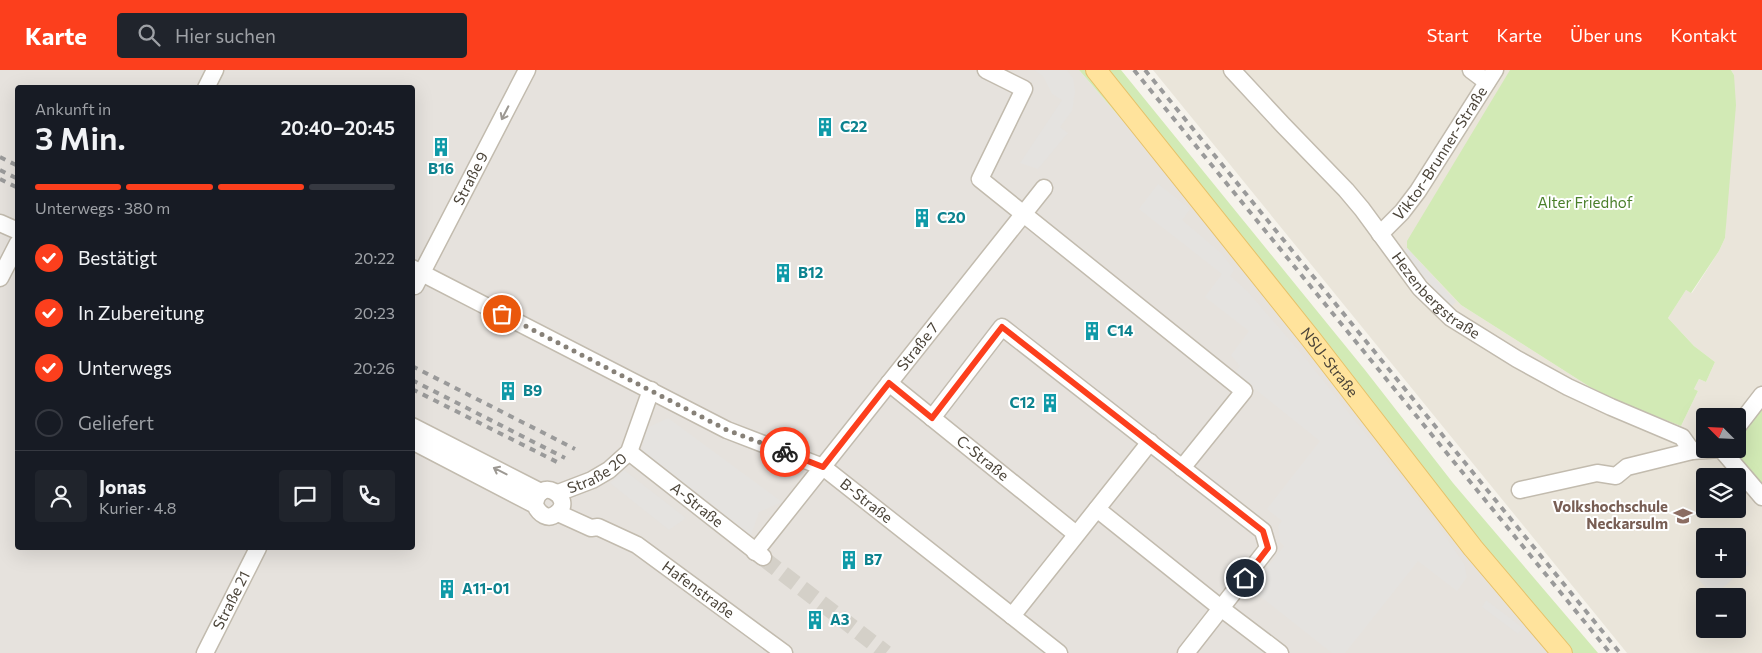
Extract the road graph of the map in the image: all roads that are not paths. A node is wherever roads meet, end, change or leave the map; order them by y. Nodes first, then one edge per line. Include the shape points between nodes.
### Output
1 (215, 70) edge
2 (527, 70) edge
3 (986, 70) edge
4 (1096, 70) edge
5 (1232, 70) edge
6 (1471, 70) edge
7 (1491, 76) edge
8 (208, 85) edge
9 (1044, 188) dead end
10 (1024, 214) junction
11 (0, 223) edge
12 (15, 230) edge
13 (1380, 234) junction
14 (15, 249) edge
15 (0, 278) edge
16 (420, 279) edge
17 (889, 383) junction
18 (651, 390) junction
19 (1762, 395) edge
20 (1746, 416) edge
21 (932, 418) junction
22 (415, 428) edge
23 (415, 442) edge
24 (1150, 442) junction
25 (1692, 451) junction
26 (1696, 451) edge
27 (629, 452) junction
28 (1729, 458) edge
29 (823, 467) junction
30 (1182, 468) junction
31 (1520, 490) dead end
32 (1762, 497) edge
33 (537, 499) junction
34 (559, 502) junction
35 (1096, 509) junction
36 (1076, 534) junction
37 (257, 550) edge
38 (760, 555) joint
39 (1222, 609) junction
40 (1012, 616) junction
41 (205, 653) edge
42 (784, 653) edge
43 (1059, 653) edge
44 (1186, 653) edge
45 (1280, 653) edge
46 (1562, 653) edge

1 - 8 street
2 -> 16 street, Straße 9
3 - 10 street via 1024,89 980,179
4 - 46 main road, NSU-Straße via 1473,548
5 - 13 street, Hezenbergstraße via 1346,190
6 - 7 street
7 - 13 street, Viktor-Brunner-Straße via 1418,191
9 - 10 street, Straße 7
10 - 17 street, Straße 7
10 - 30 street via 1244,391
11 - 12 street
13 - 25 street, Hezenbergstraße via 1420,288 1455,321 1568,387 1682,437
14 - 15 street
16 - 18 street, B-Straße
17 - 21 street, C-Straße
17 - 29 street, Straße 7
18 - 27 street, Straße 20
18 - 29 street, B-Straße via 727,430
19 - 20 street
21 - 24 street via 1002,327
21 - 36 street, C-Straße
33 -> 22 street via 541,492
23 - 33 street
24 - 30 street
24 - 35 street
25 - 26 street
25 - 31 street via 1627,466 1616,476 1597,472
27 - 34 street, Straße 20 via 609,470
27 - 38 street, A-Straße
28 - 32 street
29 - 38 street, Straße 7
29 - 40 street, B-Straße
30 - 39 street via 1263,531 1268,548
33 - 34 street via 545,490 552,490
33 - 34 street via 538,512 544,516 552,516
34 - 42 street, Hafenstraße via 598,521 604,530 637,545
35 - 36 street
35 - 39 street
36 - 40 street
37 - 41 street, Straße 21
39 - 44 street
39 - 45 street
40 - 43 street, B-Straße

